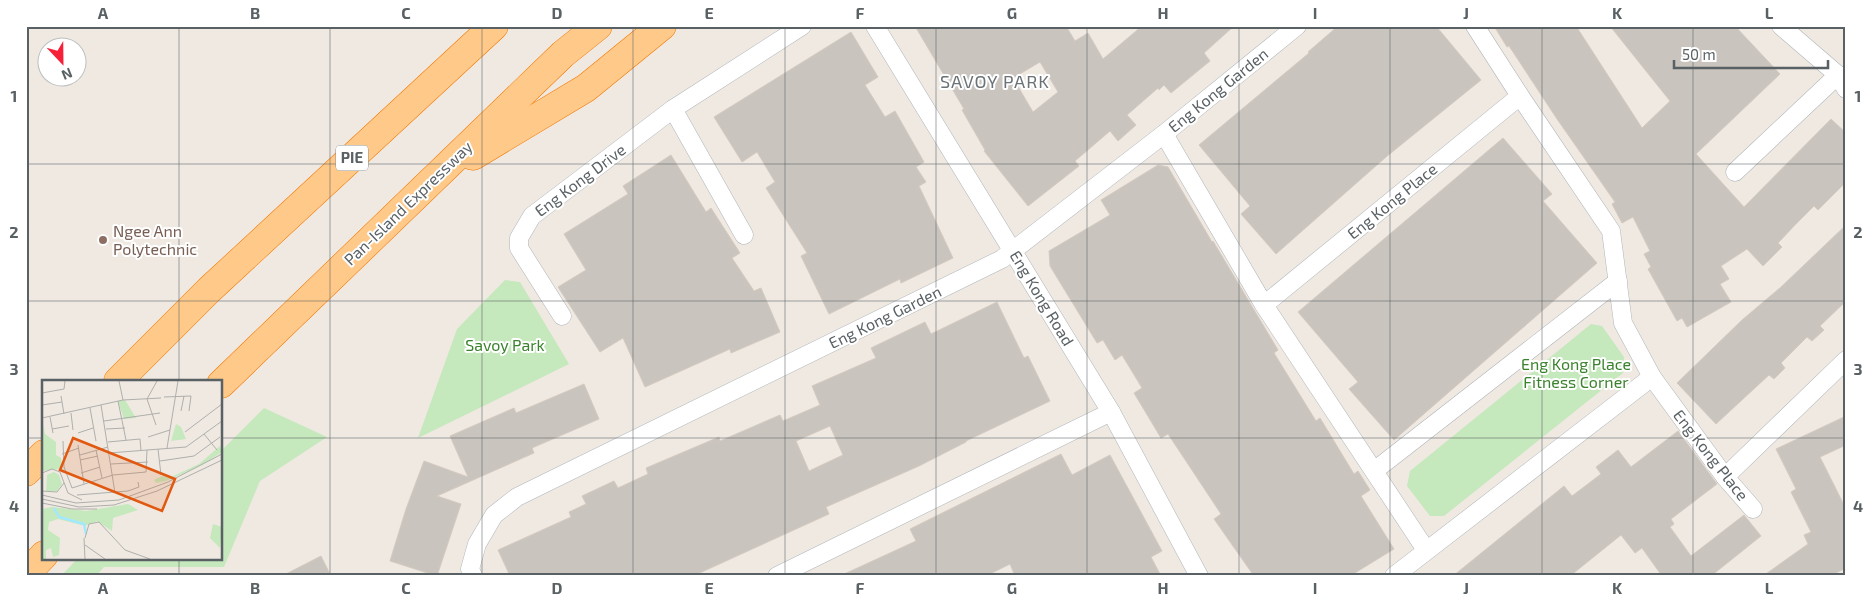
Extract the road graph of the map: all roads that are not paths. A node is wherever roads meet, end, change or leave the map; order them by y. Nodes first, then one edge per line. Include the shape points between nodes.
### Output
1 (494, 26) edge
2 (598, 26) edge
3 (662, 26) edge
4 (802, 26) edge
5 (875, 26) edge
6 (1297, 26) edge
7 (1475, 26) edge
8 (1781, 26) edge
9 (1842, 82) edge
10 (1520, 96) junction
11 (673, 109) junction
12 (1164, 134) junction
13 (1736, 172) dead end
14 (433, 180) junction
15 (744, 235) dead end
16 (1014, 252) junction
17 (1618, 281) junction
18 (1264, 305) junction
19 (562, 316) dead end
20 (1846, 360) edge
21 (1652, 377) junction
22 (119, 380) edge
23 (222, 383) edge
24 (1112, 412) junction
25 (42, 456) edge
26 (1374, 471) junction
27 (26, 472) edge
28 (1725, 477) junction
29 (1753, 509) dead end
30 (1426, 550) junction
31 (42, 557) edge
32 (26, 574) edge
33 (473, 576) edge
34 (777, 576) edge
35 (1199, 576) edge
36 (1394, 576) edge

1 - 22 highway, PIE via 209,290
2 - 14 highway, Pan-Island Expressway via 563,54
3 - 14 highway via 586,88
4 - 11 street, Eng Kong Drive
5 - 16 street, Eng Kong Road
6 - 12 street, Eng Kong Garden
7 - 10 street, Eng Kong Place
8 - 9 street
9 - 13 street
10 - 17 street, Eng Kong Place via 1611,231
10 - 18 street, Eng Kong Place
11 - 15 street
11 - 19 street, Eng Kong Drive via 532,216 519,238 519,248
12 - 16 street, Eng Kong Garden
12 - 18 street
14 - 23 highway, Pan-Island Expressway
16 - 24 street, Eng Kong Road
16 - 33 street, Eng Kong Garden via 517,497 494,515 476,544 470,569
17 - 21 street, Eng Kong Place via 1623,323
17 - 26 street
18 - 26 street
20 - 28 street
21 - 28 street, Eng Kong Place
21 - 30 street
24 - 34 street
24 - 35 street, Eng Kong Road
25 - 27 highway
26 - 30 street
28 - 29 street, Eng Kong Place
30 - 36 street
31 - 32 highway

